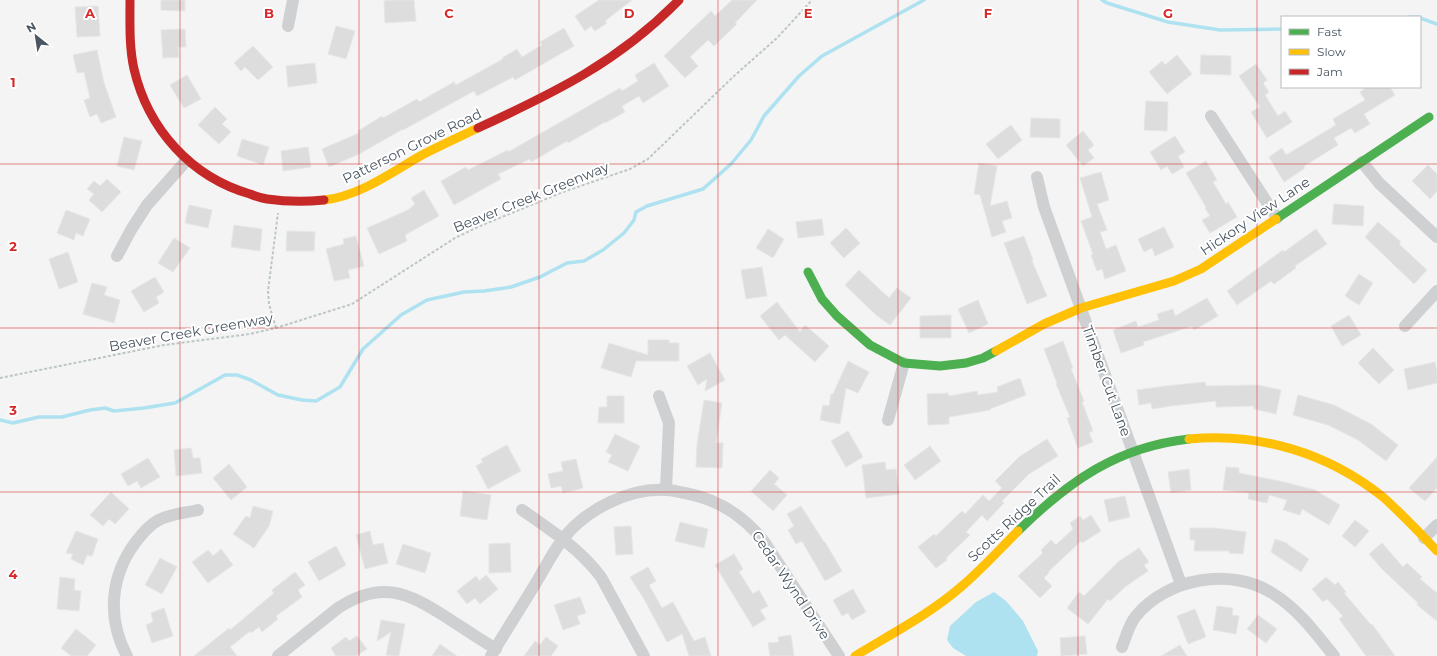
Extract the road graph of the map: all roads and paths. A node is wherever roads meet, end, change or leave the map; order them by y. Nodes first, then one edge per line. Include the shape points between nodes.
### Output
1 (130, 0) edge
2 (293, 0) edge
3 (679, 0) edge
4 (812, 0) edge
5 (288, 26) dead end
6 (1211, 116) dead end
7 (1429, 117) dead end
8 (186, 160) junction
9 (1362, 162) junction
10 (1037, 177) dead end
11 (278, 211) dead end
12 (1277, 218) junction
13 (1437, 237) edge
14 (117, 256) dead end
15 (808, 272) dead end
16 (1437, 292) edge
17 (1081, 308) junction
18 (1405, 326) dead end
19 (276, 328) junction
20 (904, 363) junction
21 (0, 378) edge
22 (659, 396) dead end
23 (888, 420) dead end
24 (1133, 452) junction
25 (666, 490) junction
26 (198, 510) dead end
27 (522, 510) dead end
28 (1437, 525) edge
29 (1424, 538) junction
30 (563, 539) junction
31 (1437, 551) edge
32 (1182, 584) junction
33 (1122, 647) dead end
34 (494, 652) edge
35 (127, 656) edge
36 (278, 656) edge
37 (644, 656) edge
38 (839, 656) edge
39 (855, 656) edge
40 (1334, 656) edge

1 - 8 street, Patterson Grove Road via 131,47 139,88 156,122
2 - 5 street
3 - 8 street, Patterson Grove Road via 619,52 571,83 440,146 356,191 312,201 273,200 228,187 208,177
4 - 19 path, Beaver Creek Greenway via 777,38 648,159 630,169 563,192 455,238 352,304
6 - 12 street
7 - 9 street, Hickory View Lane
8 - 14 street via 147,205
9 - 12 street, Hickory View Lane
9 - 13 street via 1379,183
10 - 17 street, Timber Cut Lane via 1044,207
11 - 19 path via 268,291
12 - 17 street, Hickory View Lane via 1201,269 1174,281
15 - 20 street, Hickory View Lane via 822,299 837,316 870,345
16 - 18 street
17 - 20 street, Hickory View Lane via 1044,324 983,358 940,366
17 - 24 street, Timber Cut Lane
19 - 21 path, Beaver Creek Greenway via 250,334 164,345
20 - 23 street
22 - 25 street via 669,423
24 - 29 street, Scotts Ridge Trail via 1170,441 1212,437 1244,438 1288,447 1331,464 1365,484
24 - 32 street, Timber Cut Lane
24 - 39 street, Scotts Ridge Trail via 1100,466 1073,483 1042,508 960,587 936,606
25 - 30 street, Cedar Wynd Drive via 633,494 598,508 582,519
25 - 38 street, Cedar Wynd Drive via 707,499 724,506 755,530
26 - 35 street via 157,521 139,538 122,564 114,594 113,612 117,632
27 - 30 street
28 - 29 street
29 - 31 street, Scotts Ridge Trail
30 - 34 street, Cedar Wynd Drive
30 - 37 street via 584,556 601,577
32 - 33 street via 1145,606 1135,618
32 - 40 street via 1220,579 1235,580 1271,592 1300,614
34 - 36 street via 413,598 392,592 381,592 369,593 348,601

